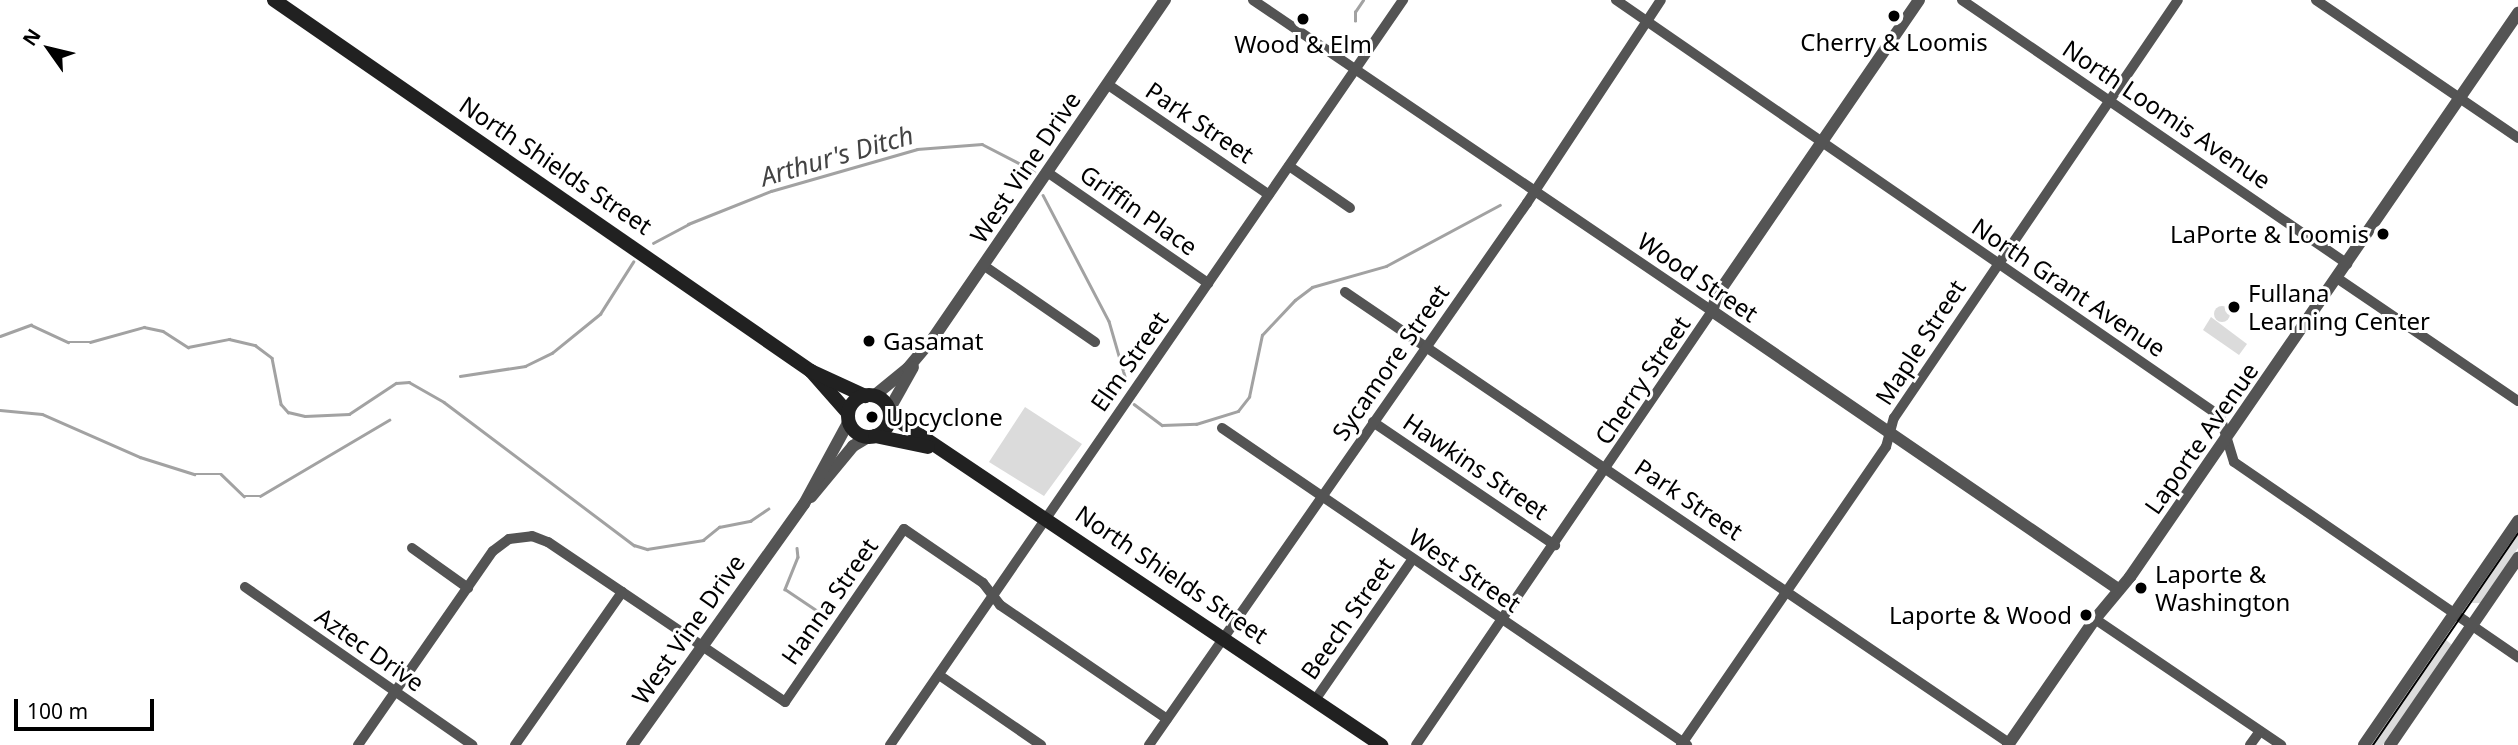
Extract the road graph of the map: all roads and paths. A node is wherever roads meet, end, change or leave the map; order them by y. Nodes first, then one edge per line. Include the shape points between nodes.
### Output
1 (274, 0) edge
2 (1165, 0) edge
3 (1253, 0) edge
4 (1403, 0) edge
5 (1616, 0) edge
6 (1661, 0) edge
7 (1919, 0) edge
8 (1962, 0) edge
9 (2178, 0) edge
10 (2316, 0) edge
11 (2518, 13) edge
12 (1646, 21) junction
13 (1355, 69) junction
14 (1107, 84) junction
15 (2459, 98) junction
16 (2109, 100) junction
17 (2518, 138) edge
18 (1822, 142) junction
19 (1289, 166) junction
20 (1047, 172) junction
21 (1534, 192) junction
22 (1269, 195) junction
23 (1350, 208) dead end
24 (1998, 263) junction
25 (2347, 264) junction
26 (983, 265) junction
27 (2337, 278) junction
28 (1208, 283) junction
29 (1345, 292) dead end
30 (1712, 311) junction
31 (1096, 342) dead end
32 (1426, 346) junction
33 (918, 358) junction
34 (811, 371) junction
35 (870, 396) junction
36 (2518, 401) edge
37 (889, 412) junction
38 (848, 417) junction
39 (1373, 422) junction
40 (1222, 428) dead end
41 (1890, 433) junction
42 (871, 437) junction
43 (2227, 438) junction
44 (934, 448) junction
45 (1607, 469) junction
46 (1321, 497) junction
47 (804, 504) junction
48 (1045, 515) junction
49 (2518, 521) edge
50 (1555, 545) junction
51 (412, 548) dead end
52 (2518, 558) edge
53 (1412, 559) junction
54 (245, 587) dead end
55 (468, 588) junction
56 (2119, 590) junction
57 (1787, 591) junction
58 (622, 592) junction
59 (993, 596) junction
60 (2454, 613) junction
61 (2095, 619) junction
62 (1501, 621) junction
63 (2472, 626) junction
64 (1224, 637) junction
65 (702, 646) junction
66 (2518, 657) edge
67 (939, 675) junction
68 (395, 692) junction
69 (1315, 700) junction
70 (1167, 719) junction
71 (2260, 731) junction
72 (1684, 744) edge
73 (2009, 744) edge
74 (358, 745) edge
75 (472, 745) edge
76 (515, 745) edge
77 (632, 745) edge
78 (890, 745) edge
79 (1041, 745) edge
80 (1149, 745) edge
81 (1381, 745) edge
82 (1416, 745) edge
83 (2250, 745) edge
84 (2281, 745) edge
85 (2364, 745) edge
86 (2390, 745) edge

1 - 34 main road, North Shields Street
2 - 14 street, West Vine Drive
3 - 13 street, Wood Street
4 - 13 street, Elm Street
5 - 12 street, North Grant Avenue
6 - 12 street, Sycamore Street
7 - 18 street, Cherry Street
8 - 16 street, North Loomis Avenue
9 - 16 street, Maple Street
10 - 15 street
11 - 15 street, Laporte Avenue
12 - 18 street, North Grant Avenue
12 - 21 street, Sycamore Street
13 - 19 street, Elm Street
13 - 21 street, Wood Street
14 - 20 street, West Vine Drive
14 - 22 street, Park Street
15 - 17 street
15 - 25 street, Laporte Avenue
16 - 24 street, Maple Street
16 - 25 street, North Loomis Avenue
18 - 24 street, North Grant Avenue
18 - 30 street, Cherry Street via 1717,295
19 - 22 street, Elm Street
19 - 23 street
20 - 26 street, West Vine Drive
20 - 28 street, Griffin Place
21 - 30 street, Wood Street
21 - 32 street, Sycamore Street
22 - 28 street, Elm Street
24 - 41 street, Maple Street via 1894,417
24 - 43 street, North Grant Avenue via 2220,416
25 - 27 street, Laporte Avenue
26 - 31 street
26 - 33 street, West Vine Drive
27 - 36 street
27 - 43 street, Laporte Avenue
28 - 48 street, Elm Street
29 - 32 street, Park Street
30 - 41 street, Wood Street
30 - 45 street, Cherry Street
32 - 39 street, Sycamore Street
32 - 45 street, Park Street
33 - 35 street, West Vine Drive
33 - 37 street, West Vine Drive
34 - 35 main road, North Shields Street
34 - 38 main road, North Shields Street
35 - 37 main road
35 - 38 main road
37 - 42 main road via 886,428
37 - 44 main road, North Shields Street
38 - 42 main road via 853,430
38 - 47 street, West Vine Drive
39 - 46 street, Sycamore Street
39 - 50 street, Hawkins Street
40 - 46 street, West Street
41 - 56 street, Wood Street
41 - 57 street, Maple Street via 1886,447
42 - 44 main road, North Shields Street
42 - 47 street, West Vine Drive via 853,446
43 - 56 street, Laporte Avenue
43 - 60 street, North Grant Avenue via 2234,462
44 - 48 main road, North Shields Street
45 - 50 street, Cherry Street
45 - 57 street, Park Street
46 - 53 street, West Street
46 - 64 street, Sycamore Street
47 - 65 street, West Vine Drive
48 - 59 street, Elm Street
48 - 64 main road, North Shields Street
49 - 60 street
50 - 62 street, Cherry Street
51 - 55 street
52 - 63 street
53 - 62 street, West Street
53 - 69 street, Beech Street
54 - 68 street, Aztec Drive
55 - 58 street, Hanna Street via 499,545 517,536 543,539
55 - 68 street
56 - 61 street, Laporte Avenue
57 - 72 street, Maple Street
57 - 73 street, Park Street
58 - 65 street, Hanna Street
58 - 76 street
59 - 65 street, Hanna Street via 983,583 904,530 785,702
59 - 67 street, Elm Street
59 - 70 street, Hanna Street
60 - 63 street, North Grant Avenue
60 - 85 street
61 - 71 street
61 - 73 street, Laporte Avenue
62 - 72 street, West Street
62 - 82 street, Cherry Street
63 - 66 street, North Grant Avenue
63 - 86 street
64 - 69 main road, North Shields Street
64 - 70 street, Sycamore Street
65 - 77 street, West Vine Drive
67 - 78 street, Elm Street
67 - 79 street
68 - 74 street
68 - 75 street, Aztec Drive
69 - 81 main road, North Shields Street
70 - 80 street, Sycamore Street
71 - 83 street
71 - 84 street

